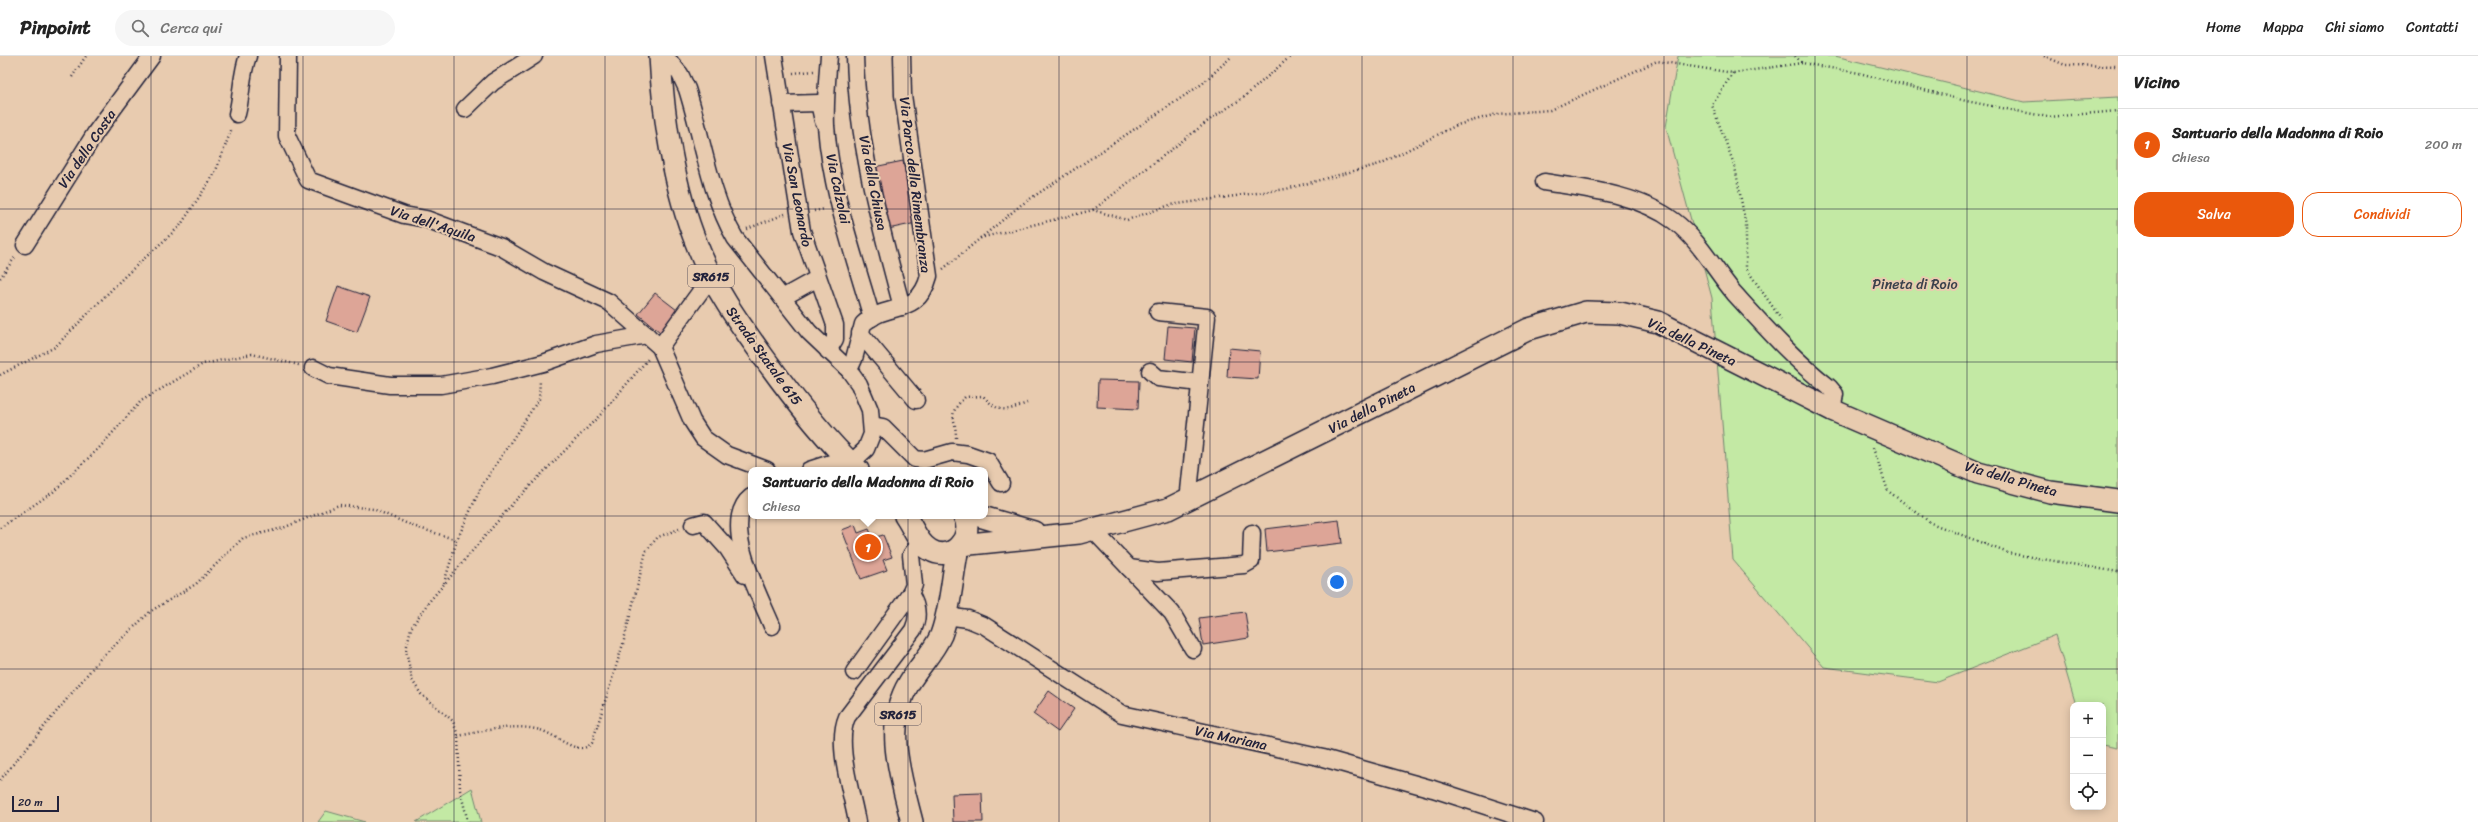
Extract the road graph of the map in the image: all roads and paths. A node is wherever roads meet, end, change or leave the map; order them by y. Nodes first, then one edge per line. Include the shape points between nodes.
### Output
1 (86, 56) edge
2 (152, 56) edge
3 (248, 56) edge
4 (288, 56) edge
5 (534, 56) edge
6 (660, 56) edge
7 (665, 56) edge
8 (774, 56) edge
9 (855, 56) edge
10 (902, 56) edge
11 (1232, 56) edge
12 (1291, 56) edge
13 (1795, 56) edge
14 (2044, 56) edge
15 (1802, 63) junction
16 (828, 64) edge
17 (2118, 66) edge
18 (1733, 73) junction
19 (776, 75) junction
20 (72, 77) dead end
21 (781, 104) junction
22 (465, 109) dead end
23 (2118, 111) edge
24 (237, 114) joint
25 (826, 125) junction
26 (1544, 182) dead end
27 (797, 209) junction
28 (1093, 210) junction
29 (733, 234) junction
30 (980, 238) junction
31 (25, 244) joint
32 (929, 276) junction
33 (711, 277) junction
34 (0, 278) edge
35 (818, 278) junction
36 (782, 298) junction
37 (902, 307) junction
38 (1158, 312) dead end
39 (872, 318) junction
40 (1785, 325) dead end
41 (860, 333) junction
42 (647, 335) junction
43 (660, 347) junction
44 (828, 351) junction
45 (535, 365) junction
46 (313, 368) joint
47 (849, 370) junction
48 (1150, 371) dead end
49 (0, 375) edge
50 (1200, 383) junction
51 (916, 400) dead end
52 (1026, 404) dead end
53 (1832, 410) junction
54 (872, 425) junction
55 (1865, 425) junction
56 (952, 452) junction
57 (852, 464) edge
58 (759, 467) edge
59 (830, 467) edge
60 (1001, 483) dead end
61 (748, 499) edge
62 (1188, 501) junction
63 (2118, 501) edge
64 (907, 519) edge
65 (965, 519) edge
66 (988, 519) edge
67 (693, 525) joint
68 (0, 528) edge
69 (1093, 530) junction
70 (1252, 533) dead end
71 (920, 535) edge
72 (1059, 535) junction
73 (457, 540) junction
74 (959, 547) junction
75 (1130, 568) junction
76 (2118, 572) edge
77 (755, 584) junction
78 (444, 585) junction
79 (910, 594) junction
80 (946, 611) junction
81 (772, 626) dead end
82 (1193, 649) dead end
83 (854, 672) dead end
84 (458, 736) junction
85 (0, 780) edge
86 (468, 822) edge
87 (857, 822) edge
88 (912, 822) edge
89 (1535, 822) edge

1 - 20 path
2 - 31 street, Via della Costa via 96,132
3 - 24 street
4 - 42 street, Via dell'Aquila via 287,136 308,180 404,215 426,219 501,246 544,272 609,302
5 - 22 street via 493,82
6 - 33 main road, Strada Statale 615 / SR615 via 666,118 678,182 694,236
7 - 29 street via 680,74 687,89 723,214
8 - 19 street, Via San Leonardo
9 - 37 street, Via della Chiusa via 871,184
10 - 32 street, Via Parco della Rimembranza via 904,102
11 - 30 path via 1202,84 1021,205
12 - 28 path via 1243,98 1212,118
13 - 15 path
14 - 17 path via 2065,65
15 - 18 path
15 - 23 path via 1859,73 1966,101 2048,117
16 - 19 path
16 - 25 street, Via Calzolai
18 - 28 path via 1657,61 1550,110 1497,114 1457,125 1380,164 1293,187 1170,205 1127,220
18 - 40 path via 1712,105 1735,167 1746,226 1746,268
19 - 21 street, Via San Leonardo
21 - 25 street via 818,103 822,120
21 - 27 street, Via San Leonardo
24 - 49 path via 215,173 180,226 124,277 55,347
25 - 39 street, Via Calzolai via 840,206
26 - 53 street via 1599,190 1636,202 1673,220 1691,236 1734,292 1789,353 1832,390 1835,401
27 - 29 path
27 - 35 street, Via San Leonardo via 806,246
28 - 30 path
29 - 36 street
30 - 32 path via 942,270
31 - 34 path
32 - 37 street, Via Parco della Rimembranza via 920,297
33 - 43 street
33 - 57 main road, Strada Statale 615 / SR615 via 739,322 793,397
35 - 36 street
35 - 44 street, Via San Leonardo via 835,325 835,339
36 - 44 street
37 - 39 street, Via Parco della Rimembranza
38 - 50 street via 1207,317
39 - 41 street via 862,325
41 - 47 street
41 - 51 street
42 - 43 street, Via dell'Aquila
42 - 45 street via 596,344
43 - 58 street, Via dell'Aquila via 702,438 726,455
43 - 78 path via 636,370 602,413 514,502
44 - 47 street
45 - 46 street via 441,385 390,385 329,376
45 - 73 path via 540,381 538,399 481,487
46 - 68 path via 252,354 203,364 141,401 100,447 53,492
47 - 54 street via 858,381 866,400
48 - 50 street via 1158,378
50 - 62 street
52 - 56 path via 1001,410 984,396 965,397 954,408 952,416 956,440
53 - 55 main road, Via della Pineta
53 - 62 main road, Via della Pineta via 1658,322 1620,313 1586,312 1529,329
54 - 56 street via 883,427 915,459 924,460
54 - 57 street via 868,446
55 - 63 main road, Via della Pineta via 1978,473 2050,492
55 - 76 path via 1888,491 1931,523 2008,553
56 - 60 street via 988,461
57 - 59 street
61 - 77 street via 739,513 738,529
62 - 69 main road, Via della Pineta via 1149,515
64 - 71 main road, SR615
65 - 74 main road, SR615 via 967,531
66 - 72 main road, Via della Pineta via 1031,532
67 - 77 street via 704,522 728,549 740,571
67 - 84 path via 658,537 646,551 608,696 588,748 580,749 541,730 522,728 501,728
69 - 72 main road, Via della Pineta
69 - 75 street
70 - 75 street via 1251,561 1244,565 1158,572
71 - 74 main road, Via della Pineta via 932,552 951,552
71 - 79 street via 911,555 914,585
71 - 80 main road, SR615 via 943,577
72 - 74 main road, Via della Pineta
73 - 78 path
73 - 85 path via 413,526 373,508 339,505 283,528 243,538 196,584 151,611 100,659
74 - 80 main road, SR615
75 - 82 street via 1172,613
77 - 81 street
78 - 84 path via 411,628 406,650 412,680 421,694 453,721
79 - 83 street
79 - 87 street via 917,609 917,622 913,630 843,725 843,748
80 - 88 main road, SR615 via 932,653 909,683 898,718 897,764
80 - 89 street, Via Mariana via 985,626 1122,714 1322,758 1433,789
84 - 86 path via 460,790

